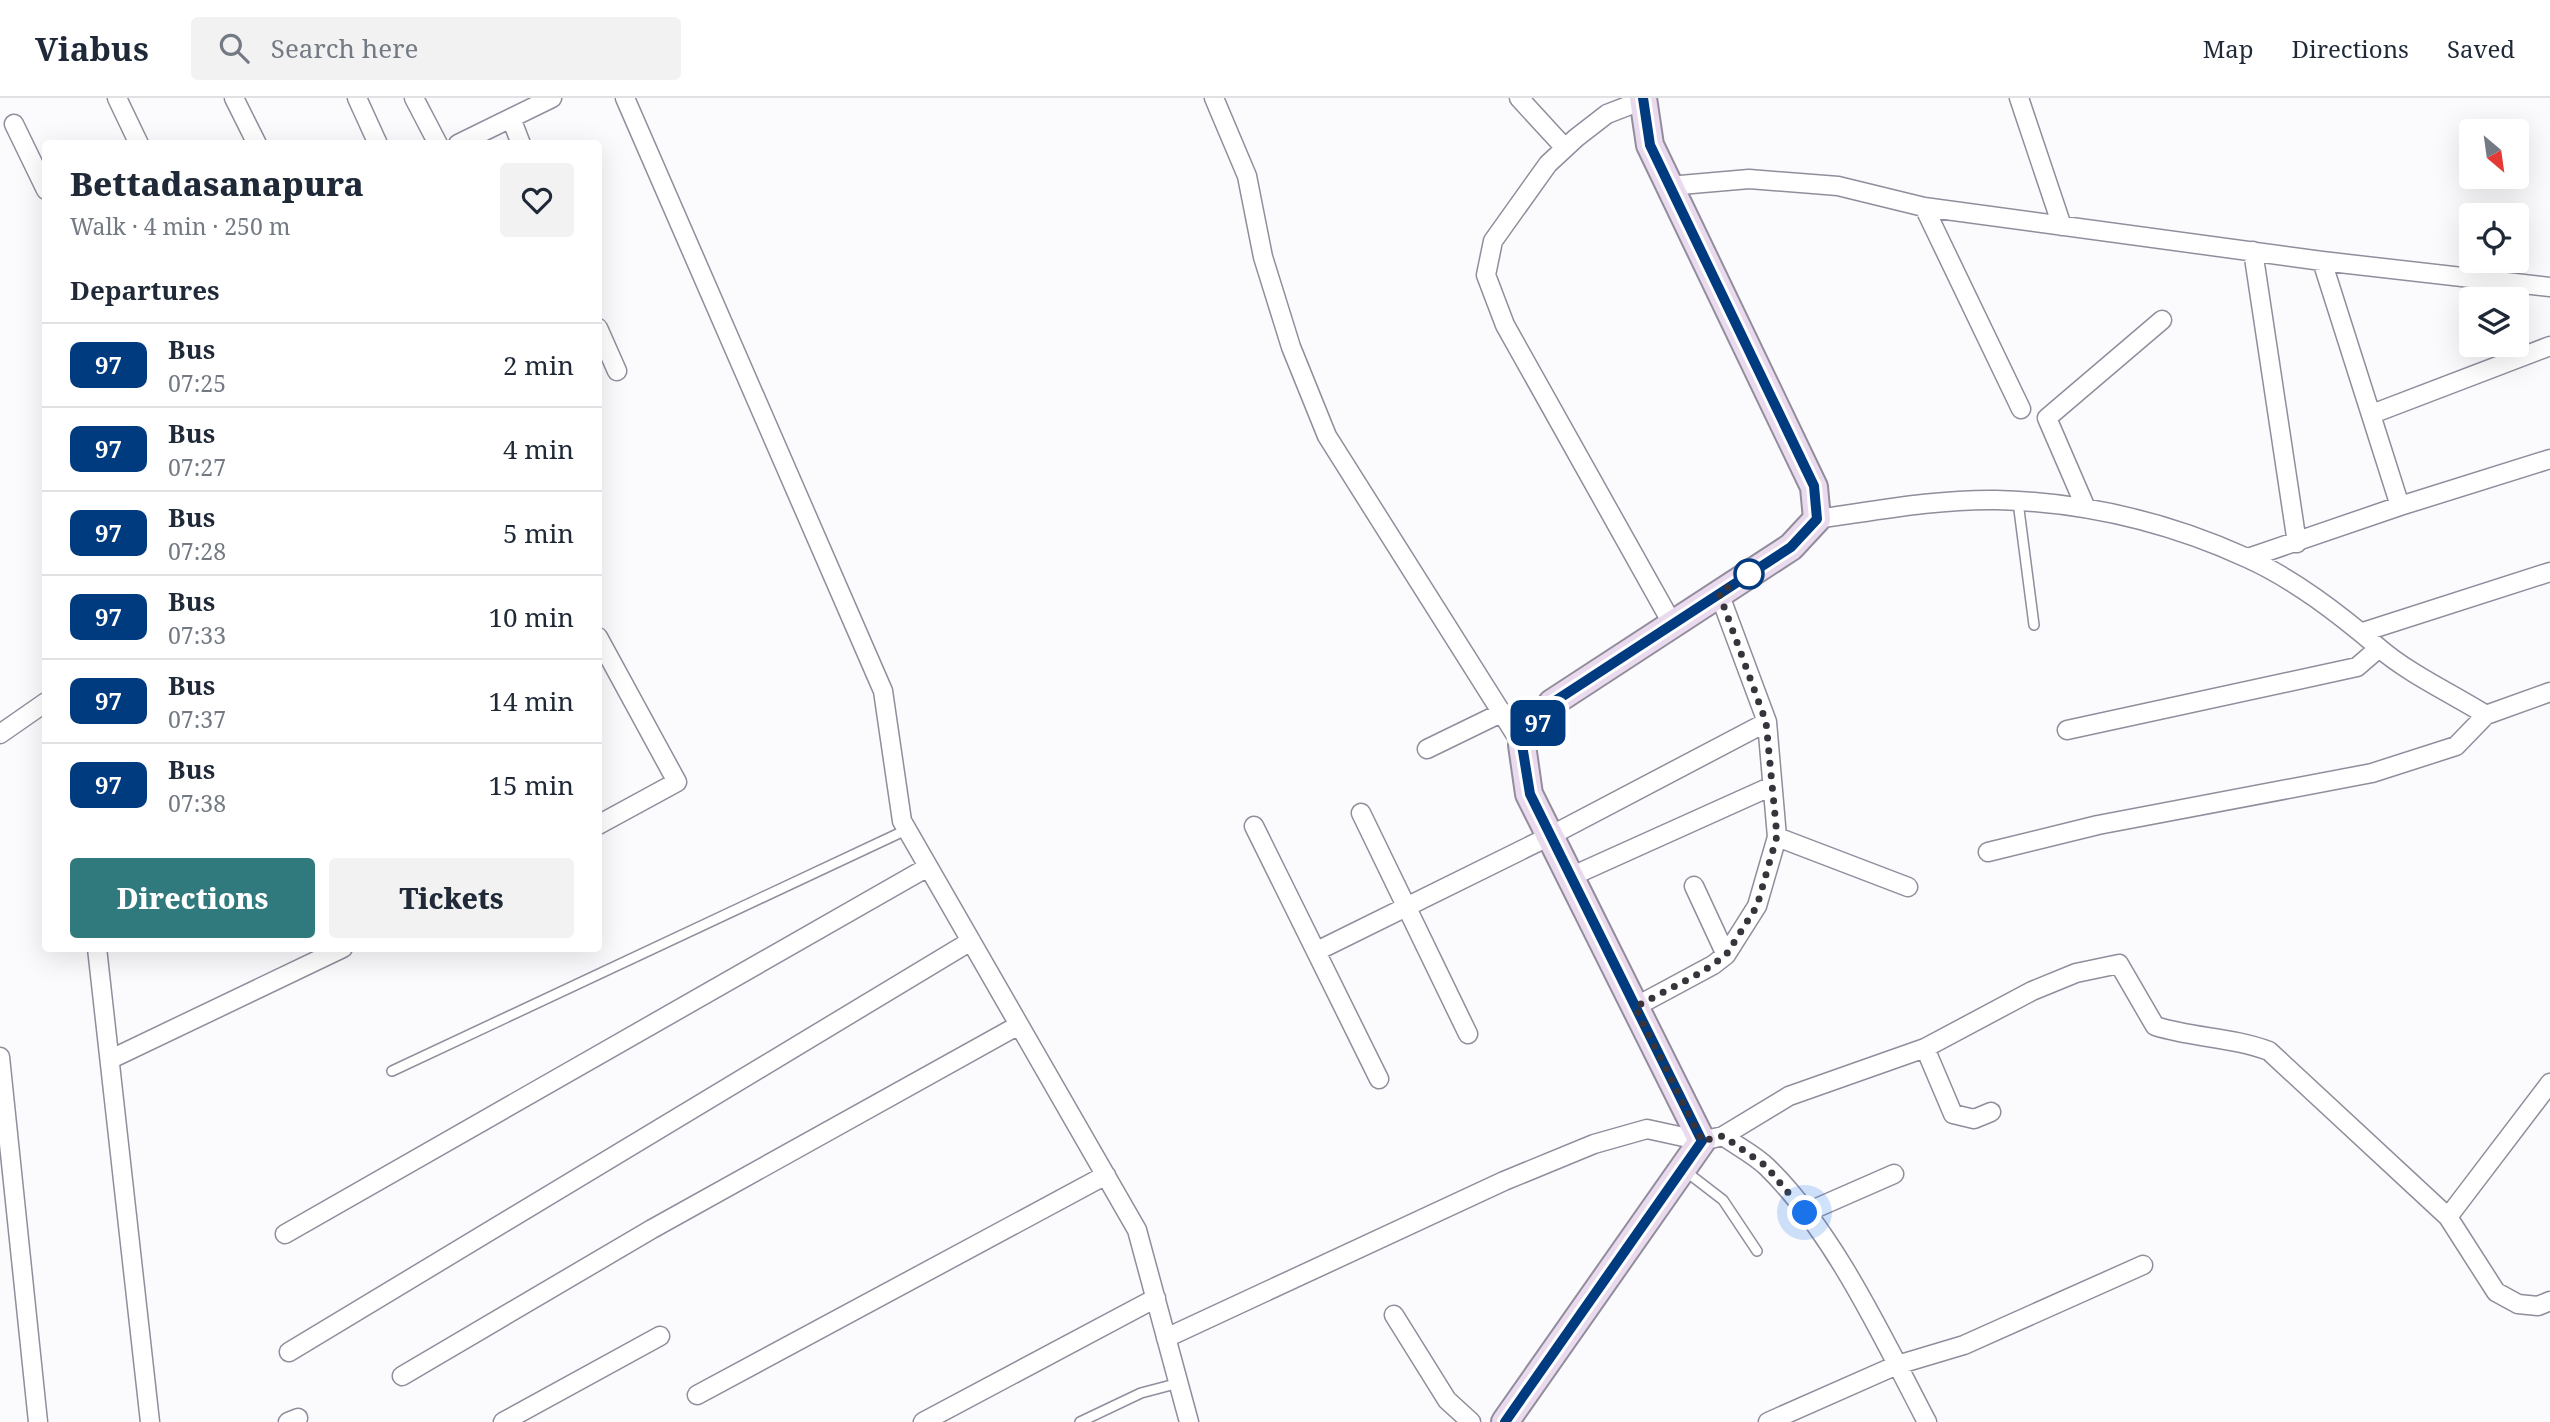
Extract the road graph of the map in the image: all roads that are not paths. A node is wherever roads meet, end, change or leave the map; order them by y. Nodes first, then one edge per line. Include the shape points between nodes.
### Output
1 (117, 98) edge
2 (234, 98) edge
3 (357, 98) edge
4 (414, 98) edge
5 (552, 98) edge
6 (625, 98) edge
7 (1214, 98) edge
8 (1519, 98) edge
9 (2020, 98) edge
10 (1643, 99) edge
11 (511, 118) junction
12 (14, 124) dead end
13 (137, 140) edge
14 (255, 140) edge
15 (376, 140) edge
16 (437, 140) edge
17 (466, 140) edge
18 (519, 140) edge
19 (1565, 148) junction
20 (42, 182) edge
21 (1669, 186) junction
22 (1924, 208) junction
23 (2062, 226) junction
24 (2253, 251) junction
25 (2322, 261) junction
26 (2550, 287) edge
27 (2162, 320) dead end
28 (602, 336) edge
29 (2550, 346) edge
30 (617, 371) dead end
31 (2021, 409) dead end
32 (2372, 414) junction
33 (2550, 459) edge
34 (2018, 502) junction
35 (2085, 506) junction
36 (2399, 506) junction
37 (1817, 519) junction
38 (2297, 543) junction
39 (2248, 558) junction
40 (2550, 572) edge
41 (1719, 593) junction
42 (1674, 625) junction
43 (2034, 625) dead end
44 (2363, 632) junction
45 (602, 644) edge
46 (2379, 648) junction
47 (2550, 692) edge
48 (42, 705) edge
49 (1501, 713) junction
50 (2486, 715) junction
51 (1766, 722) junction
52 (2067, 730) dead end
53 (0, 734) edge
54 (1522, 745) junction
55 (1427, 749) dead end
56 (1772, 786) junction
57 (1362, 813) dead end
58 (602, 823) edge
59 (1254, 826) dead end
60 (906, 830) junction
61 (1550, 836) junction
62 (1777, 836) junction
63 (1988, 852) dead end
64 (928, 867) junction
65 (1570, 877) junction
66 (1695, 886) dead end
67 (1908, 887) dead end
68 (1409, 907) junction
69 (971, 941) junction
70 (1317, 951) junction
71 (98, 952) edge
72 (334, 952) edge
73 (1726, 955) junction
74 (1635, 1007) junction
75 (1019, 1025) junction
76 (1468, 1034) dead end
77 (1925, 1048) junction
78 (0, 1057) edge
79 (111, 1059) junction
80 (392, 1072) dead end
81 (1378, 1079) dead end
82 (2550, 1083) edge
83 (1991, 1112) dead end
84 (1712, 1138) junction
85 (1682, 1169) junction
86 (1894, 1174) dead end
87 (1106, 1175) junction
88 (1805, 1213) junction
89 (2448, 1217) junction
90 (285, 1234) dead end
91 (1757, 1251) dead end
92 (2143, 1265) dead end
93 (1156, 1298) junction
94 (2550, 1301) edge
95 (1394, 1315) dead end
96 (660, 1336) dead end
97 (1166, 1338) junction
98 (289, 1352) dead end
99 (1897, 1365) junction
100 (402, 1376) dead end
101 (1179, 1383) junction
102 (697, 1395) dead end
103 (38, 1422) edge
104 (150, 1422) edge
105 (503, 1422) edge
106 (923, 1422) edge
107 (1080, 1422) edge
108 (1189, 1422) edge
109 (1471, 1422) edge
110 (1504, 1422) edge
111 (1768, 1422) edge
112 (1927, 1422) edge

1 - 13 street
2 - 14 street
3 - 15 street
4 - 16 street
5 - 11 street
6 - 60 street via 883,691
7 - 49 street via 1247,176 1263,257 1291,347 1327,436
8 - 19 street
9 - 23 street
10 - 19 street via 1607,114
10 - 21 main road via 1650,145
11 - 17 street
11 - 18 street
12 - 20 street
19 - 42 street via 1522,197 1493,241 1486,275 1505,325
21 - 22 street via 1749,179 1838,186
21 - 37 main road via 1814,486
22 - 23 street
22 - 31 street
23 - 24 street
24 - 25 street
24 - 38 street
25 - 26 street
25 - 32 street
27 - 35 street via 2047,418
28 - 30 street
29 - 32 street
32 - 36 street
33 - 36 street
34 - 35 street
34 - 37 street via 1900,507
34 - 43 lane
35 - 39 street via 2163,526
36 - 38 street
37 - 41 main road via 1791,547
38 - 39 street
39 - 44 street
40 - 44 street
41 - 42 main road
41 - 51 street
42 - 54 main road via 1552,703
44 - 46 street
45 - 58 street via 677,782
46 - 50 street
46 - 52 street via 2357,667
47 - 50 street
48 - 53 street
49 - 54 street
49 - 55 street
50 - 63 street via 2456,746 2372,773 2098,825
51 - 56 street
51 - 61 street
54 - 61 main road via 1530,794
56 - 62 street
56 - 65 street
57 - 68 street
59 - 70 street
60 - 64 street
60 - 80 lane
61 - 65 main road
61 - 68 street
62 - 67 street
62 - 73 street via 1757,906
64 - 69 street
64 - 90 street
65 - 74 main road
66 - 73 street
68 - 70 street
68 - 76 street
69 - 75 street
69 - 98 street
70 - 81 street
71 - 79 street
72 - 79 street
73 - 74 street
74 - 84 main road
75 - 87 street
75 - 100 street via 652,1229
77 - 83 street via 1953,1114 1974,1119
77 - 84 street via 1788,1096
77 - 89 street via 2032,991 2076,973 2119,964 2155,1026 2180,1034 2246,1042 2269,1051
78 - 103 street
79 - 104 street
82 - 89 street
84 - 85 main road
84 - 88 street via 1766,1166
84 - 97 street via 1647,1129 1594,1144
85 - 91 lane via 1723,1200
85 - 110 main road
86 - 88 street
87 - 93 street via 1137,1230
87 - 102 street
88 - 99 street
89 - 94 street via 2496,1292 2518,1304 2538,1306
92 - 99 street via 1964,1345
93 - 97 street
93 - 106 street
95 - 109 street via 1447,1400
96 - 105 street
97 - 101 street
99 - 111 street
99 - 112 street
101 - 107 lane via 1141,1393
101 - 108 street

